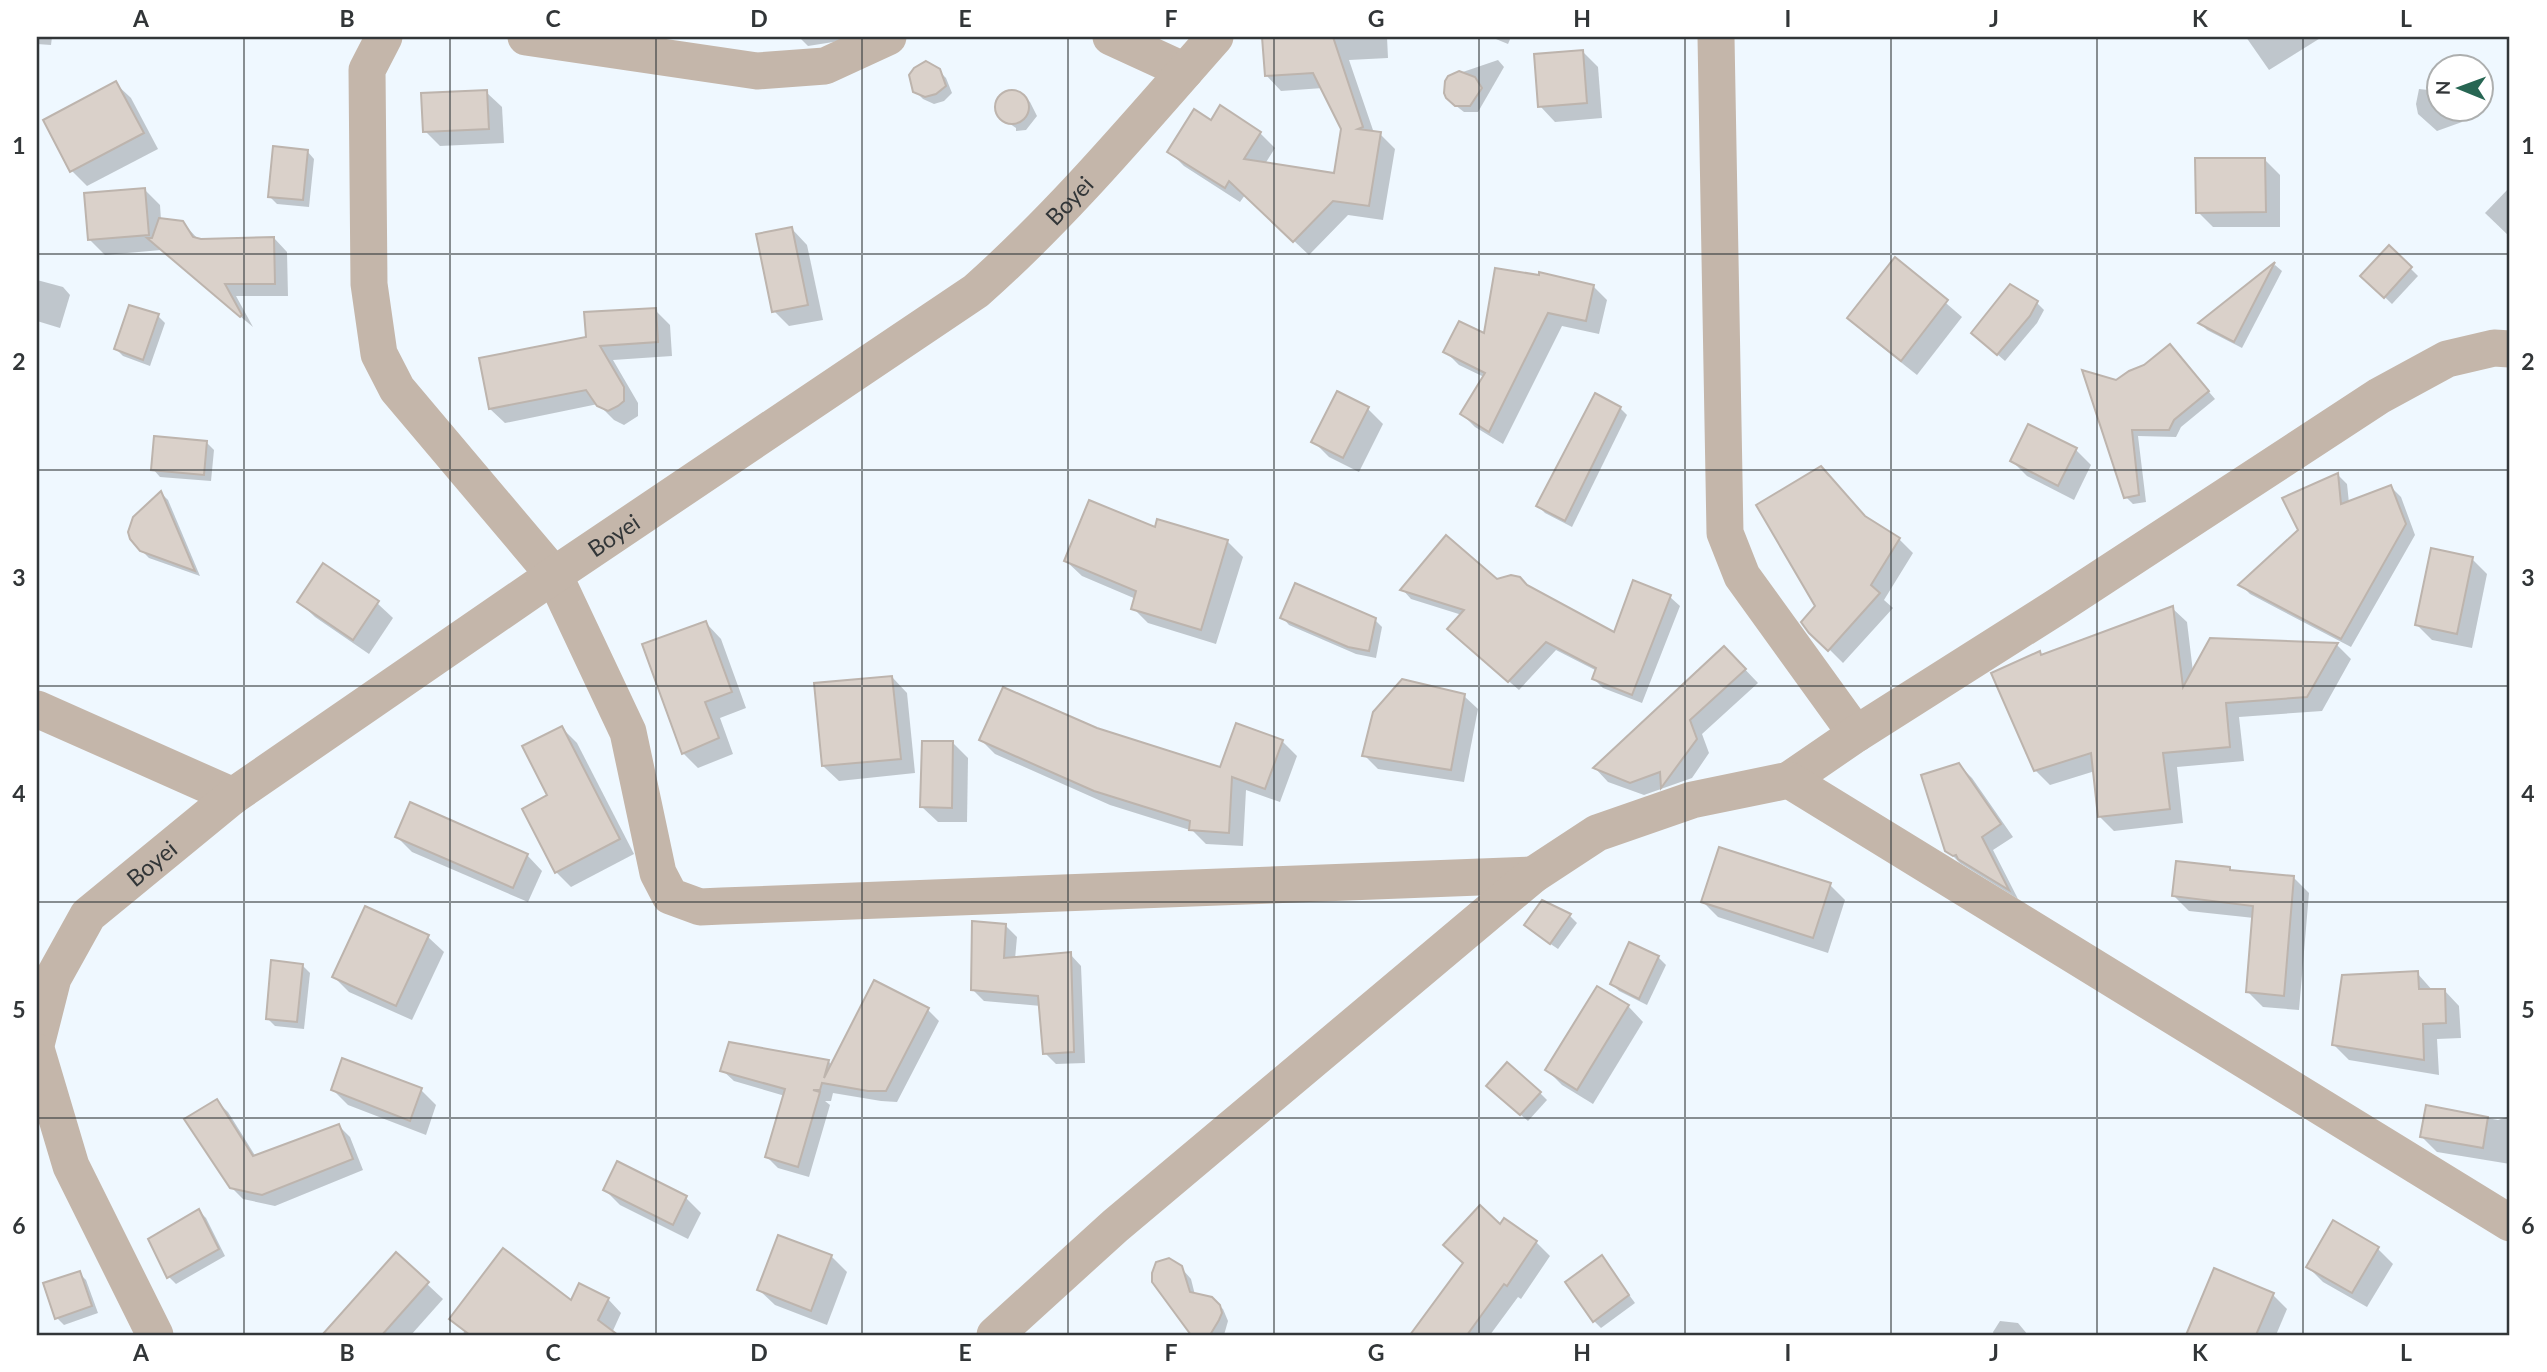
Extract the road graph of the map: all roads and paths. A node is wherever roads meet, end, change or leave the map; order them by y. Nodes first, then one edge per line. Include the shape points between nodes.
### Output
1 (384, 37) edge
2 (526, 37) edge
3 (888, 37) edge
4 (1111, 37) edge
5 (1215, 37) edge
6 (1716, 37) edge
7 (1185, 71) junction
8 (2510, 349) edge
9 (554, 575) junction
10 (37, 709) edge
11 (1856, 734) junction
12 (1789, 780) junction
13 (233, 796) junction
14 (1533, 875) junction
15 (37, 1041) edge
16 (37, 1052) edge
17 (2510, 1223) edge
18 (155, 1335) edge
19 (995, 1335) edge

1 - 9 street via 367,70 369,284 379,354 397,390
2 - 3 street via 757,71 825,66
4 - 7 street
5 - 7 street, Boyei
6 - 11 street via 1726,533 1742,576
7 - 9 street, Boyei via 1066,204 976,291
8 - 11 street via 2447,359 2379,396
9 - 13 street, Boyei
9 - 14 street via 628,732 658,873 670,896 700,906
10 - 13 street
11 - 12 street
12 - 14 street via 1692,800 1597,833
12 - 17 street
13 - 15 street, Boyei via 88,915 53,978
14 - 19 street via 1115,1226
16 - 18 street via 71,1166

